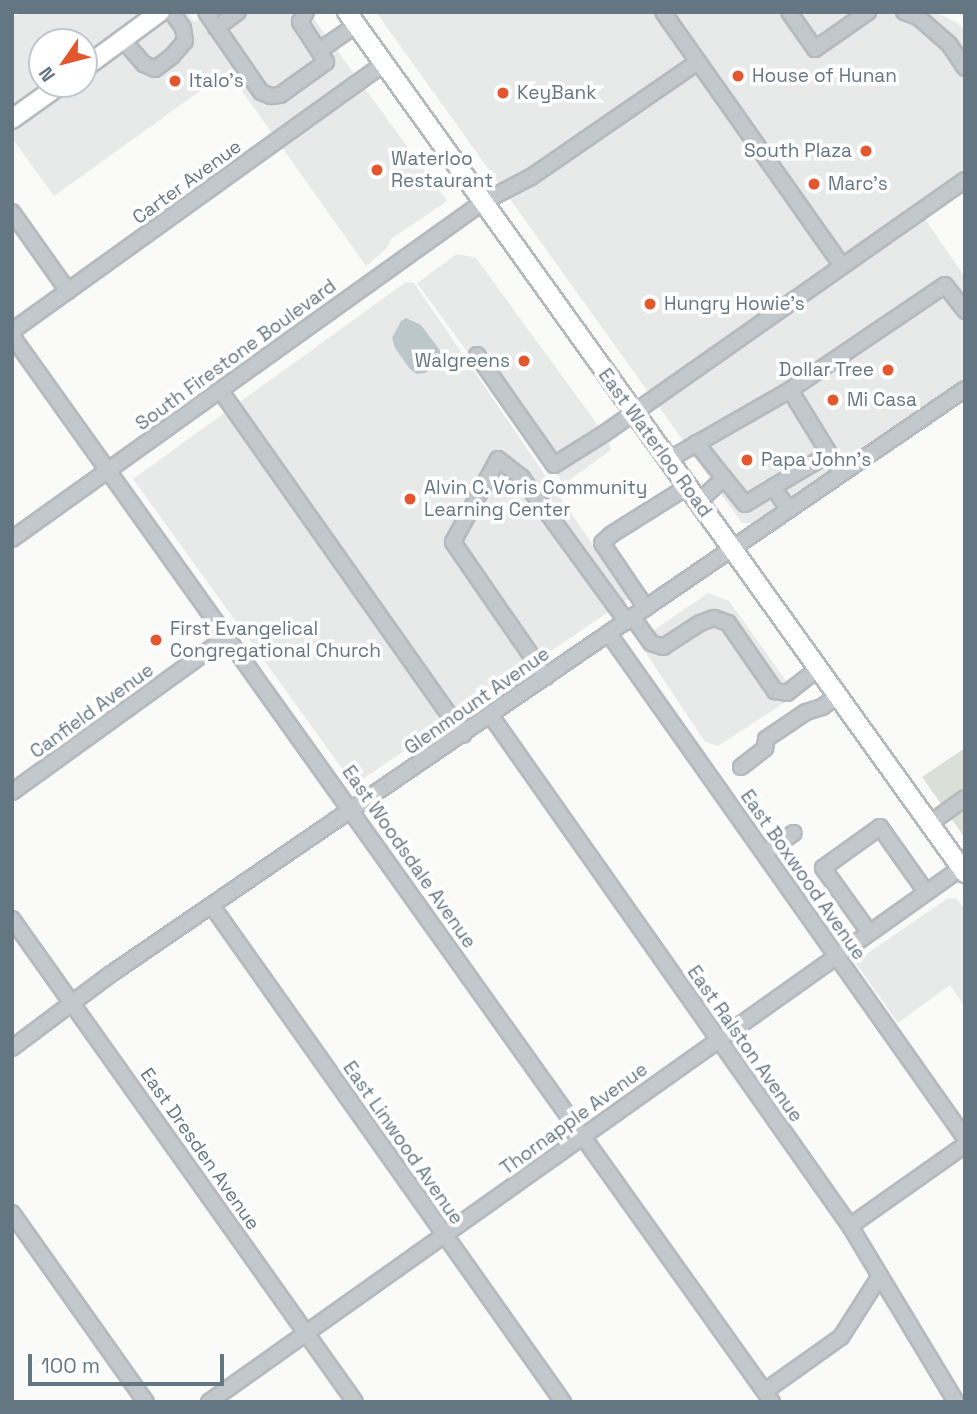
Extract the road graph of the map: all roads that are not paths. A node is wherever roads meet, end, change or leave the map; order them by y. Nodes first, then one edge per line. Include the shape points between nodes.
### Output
1 (160, 12) edge
2 (172, 12) edge
3 (206, 12) edge
4 (238, 12) edge
5 (306, 12) edge
6 (663, 12) edge
7 (789, 12) edge
8 (868, 12) edge
9 (904, 12) edge
10 (351, 19) edge
11 (216, 28) junction
12 (123, 40) junction
13 (320, 50) junction
14 (98, 58) edge
15 (698, 62) junction
16 (384, 64) junction
17 (965, 68) edge
18 (41, 98) edge
19 (12, 119) edge
20 (965, 180) edge
21 (483, 202) junction
22 (12, 212) edge
23 (842, 266) junction
24 (68, 291) junction
25 (965, 311) edge
26 (12, 333) edge
27 (477, 355) dead end
28 (965, 389) edge
29 (220, 390) junction
30 (790, 390) junction
31 (633, 412) junction
32 (696, 443) junction
33 (829, 454) junction
34 (668, 460) junction
35 (109, 470) junction
36 (841, 473) junction
37 (724, 478) junction
38 (774, 487) junction
39 (693, 494) junction
40 (789, 510) junction
41 (12, 538) edge
42 (732, 549) junction
43 (646, 608) junction
44 (630, 620) junction
45 (609, 634) junction
46 (228, 636) junction
47 (818, 669) junction
48 (546, 677) junction
49 (838, 696) junction
50 (491, 716) junction
51 (463, 735) junction
52 (741, 767) dead end
53 (12, 792) edge
54 (965, 798) edge
55 (353, 810) junction
56 (929, 824) junction
57 (794, 833) dead end
58 (765, 853) junction
59 (963, 871) edge
60 (926, 892) junction
61 (212, 906) junction
62 (12, 919) edge
63 (869, 932) junction
64 (837, 955) junction
65 (72, 1003) junction
66 (719, 1039) junction
67 (12, 1048) edge
68 (583, 1136) junction
69 (965, 1138) edge
70 (965, 1145) edge
71 (12, 1213) edge
72 (850, 1226) junction
73 (444, 1235) junction
74 (880, 1276) junction
75 (306, 1333) junction
76 (769, 1396) edge
77 (146, 1402) edge
78 (209, 1402) edge
79 (355, 1402) edge
80 (563, 1402) edge
81 (956, 1402) edge

1 - 12 main road
2 - 12 street via 185,41 155,69 144,64
3 - 11 street
4 - 11 street
5 - 13 street via 300,22
6 - 15 street
7 - 8 street via 815,49
9 - 17 street via 918,17 948,44
10 - 13 street
10 - 16 main road, East Waterloo Road
11 - 13 street via 261,92 271,96 326,62
12 - 14 main road
15 - 21 street, South Firestone Boulevard via 531,177
15 - 23 street
16 - 21 main road, East Waterloo Road
16 - 24 street, Carter Avenue
18 - 19 main road
20 - 23 street
21 - 29 street, South Firestone Boulevard
21 - 31 main road, East Waterloo Road
22 - 24 street
23 - 31 street
24 - 26 street, Carter Avenue
25 - 30 street via 945,285
26 - 35 street, East Woodsdale Avenue
27 - 31 street via 554,465
28 - 36 street, Glenmount Avenue
29 - 35 street, South Firestone Boulevard
29 - 51 street
30 - 32 street
30 - 33 street
31 - 34 main road, East Waterloo Road
32 - 34 street
32 - 37 street
33 - 36 street
33 - 38 street
34 - 39 main road, East Waterloo Road
35 - 41 street, South Firestone Boulevard
35 - 46 street, East Woodsdale Avenue
36 - 40 street, Glenmount Avenue
37 - 38 street via 745,504
37 - 39 street
38 - 40 street
39 - 42 main road, East Waterloo Road
39 - 43 street via 620,528 602,543
40 - 42 street, Glenmount Avenue
42 - 43 street, Glenmount Avenue
42 - 47 main road, East Waterloo Road
43 - 44 street, Glenmount Avenue
44 - 45 street, Glenmount Avenue
44 - 47 street via 650,643 663,647 700,622 714,618 728,623 775,691 787,693
44 - 48 street via 522,478 498,459 453,542
45 - 48 street, Glenmount Avenue
45 - 58 street, East Boxwood Avenue
46 - 53 street, Canfield Avenue
46 - 55 street, East Woodsdale Avenue
47 - 49 main road, East Waterloo Road
48 - 50 street, Glenmount Avenue
49 - 52 street via 766,739 765,748
49 - 56 main road, East Waterloo Road
50 - 51 street, Glenmount Avenue
50 - 66 street, East Ralston Avenue
51 - 55 street, Glenmount Avenue
54 - 56 street
55 - 61 street, Glenmount Avenue
55 - 68 street, East Woodsdale Avenue
56 - 59 main road, East Waterloo Road
57 - 58 street
58 - 64 street, East Boxwood Avenue
59 - 60 street, Thornapple Avenue
60 - 63 street, Thornapple Avenue
60 - 63 street via 880,827 823,868
61 - 65 street, Glenmount Avenue
61 - 73 street, East Linwood Avenue
62 - 65 street, East Dresden Avenue
63 - 64 street, Thornapple Avenue
64 - 66 street, Thornapple Avenue
64 - 69 street, East Boxwood Avenue
65 - 67 street, Glenmount Avenue
65 - 75 street, East Dresden Avenue
66 - 68 street, Thornapple Avenue
66 - 72 street, East Ralston Avenue
68 - 73 street, Thornapple Avenue
68 - 76 street, East Woodsdale Avenue
70 - 72 street
71 - 77 street
72 - 74 street, East Ralston Avenue
73 - 75 street, Thornapple Avenue
73 - 80 street, East Linwood Avenue
74 - 76 street via 841,1338
74 - 81 street, East Ralston Avenue
75 - 78 street, Thornapple Avenue
75 - 79 street, East Dresden Avenue

